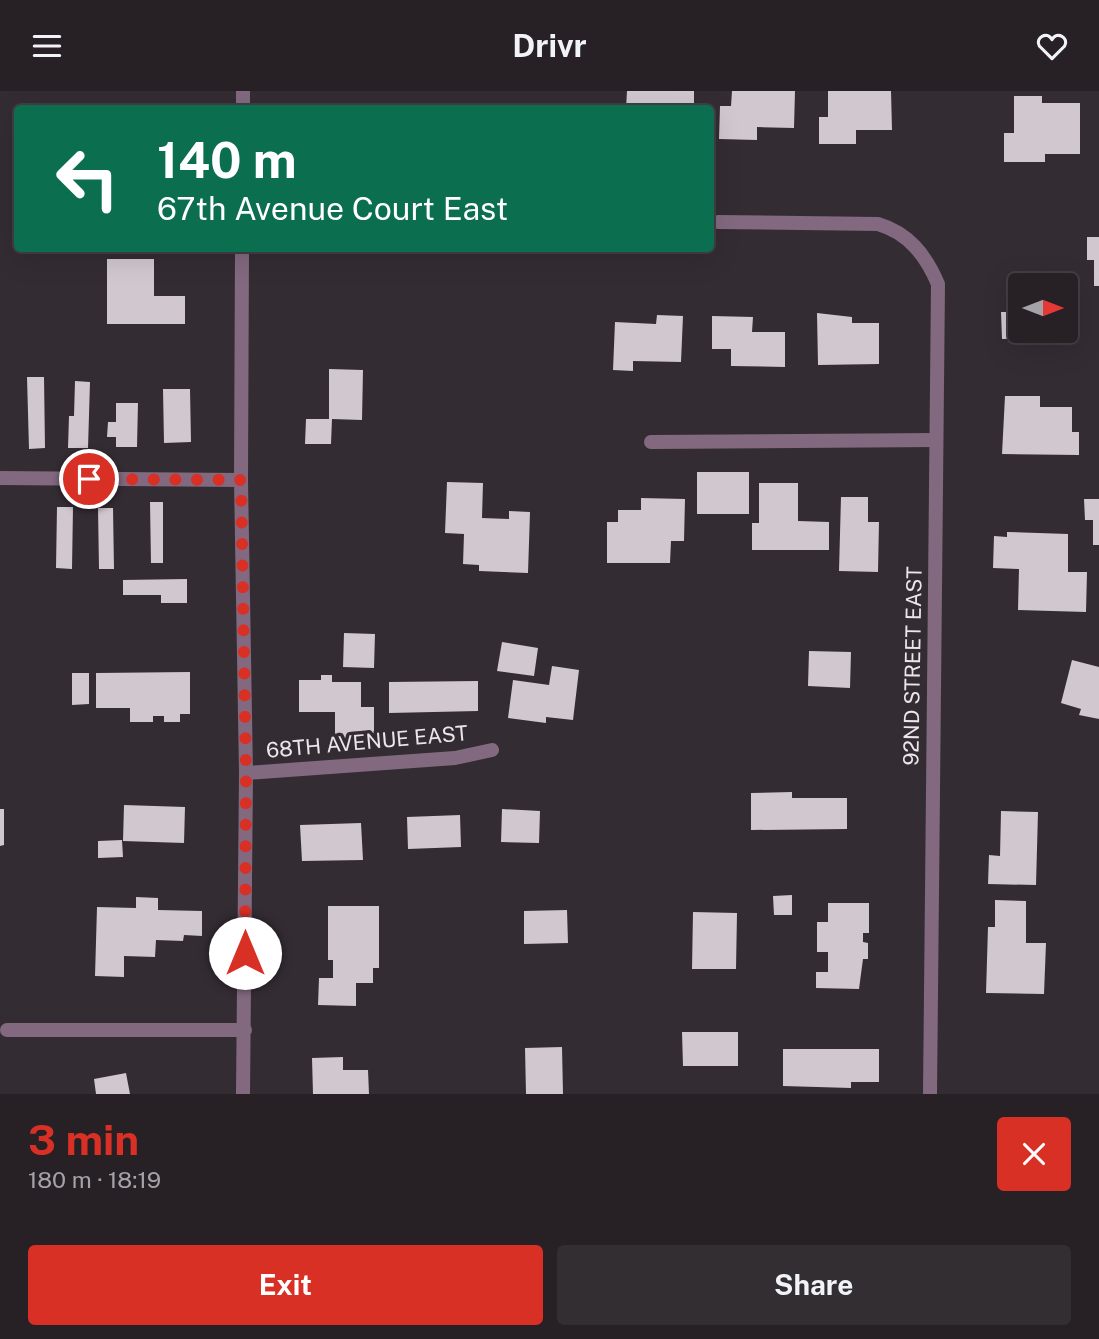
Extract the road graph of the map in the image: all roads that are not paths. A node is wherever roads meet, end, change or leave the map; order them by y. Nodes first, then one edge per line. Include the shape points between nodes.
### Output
1 (718, 222) dead end
2 (242, 252) edge
3 (936, 440) junction
4 (651, 442) dead end
5 (0, 478) edge
6 (241, 480) junction
7 (492, 750) dead end
8 (246, 773) junction
9 (7, 1030) dead end
10 (244, 1030) junction
11 (243, 1094) edge
12 (930, 1094) edge

1 - 3 street, 92ND STREET EAST via 878,224 898,232 915,247 929,262 940,293
2 - 6 street
3 - 4 street
3 - 12 street, 92ND STREET EAST
5 - 6 street
6 - 8 street
7 - 8 street, 68TH AVENUE EAST via 456,758
8 - 10 street
9 - 10 street
10 - 11 street

